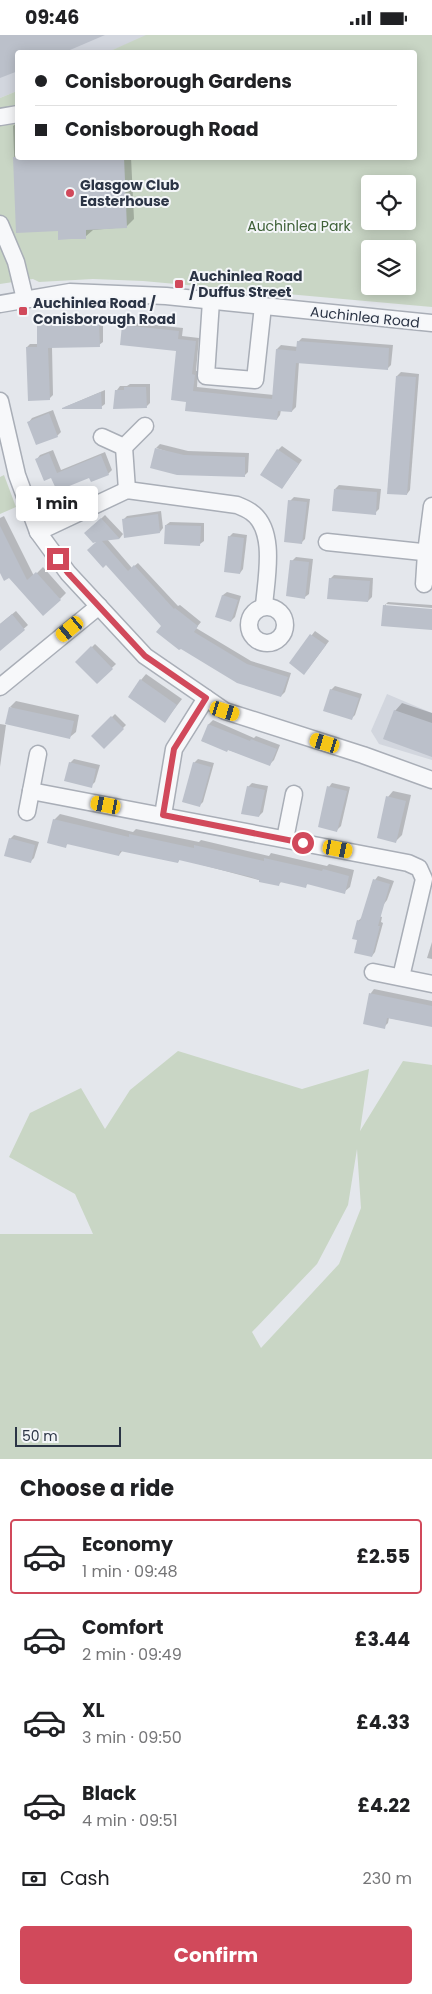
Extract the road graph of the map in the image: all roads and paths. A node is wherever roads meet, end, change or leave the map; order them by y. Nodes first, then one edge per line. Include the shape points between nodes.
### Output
1 (15, 114) edge
2 (0, 117) edge
3 (0, 224) edge
4 (25, 299) junction
5 (211, 301) junction
6 (0, 304) edge
7 (263, 306) junction
8 (432, 323) edge
9 (0, 401) edge
10 (145, 427) dead end
11 (102, 437) dead end
12 (124, 447) junction
13 (127, 490) junction
14 (432, 506) edge
15 (38, 533) junction
16 (327, 543) dead end
17 (429, 553) edge
18 (424, 584) dead end
19 (99, 606) junction
20 (264, 606) dead end
21 (0, 687) edge
22 (206, 698) junction
23 (38, 754) dead end
24 (432, 780) edge
25 (31, 791) junction
26 (294, 794) dead end
27 (27, 812) dead end
28 (163, 815) junction
29 (285, 839) junction
30 (373, 972) dead end
31 (401, 977) junction
32 (432, 984) edge

1 - 2 street
3 - 4 street via 16,262
4 - 5 street, Auchinlea Road via 70,292
4 - 6 street, Auchinlea Road
5 - 7 street, Auchinlea Road
5 - 7 street via 206,376 254,380
7 - 8 street, Auchinlea Road
9 - 15 street via 17,475
10 - 12 street
11 - 12 street
12 - 13 street
13 - 15 street
13 - 20 street via 237,505 252,512 264,526 268,545
14 - 17 street
15 - 19 street via 68,573
16 - 17 street
17 - 18 street
19 - 21 street
19 - 22 street via 145,656
22 - 24 street via 225,711
22 - 28 street via 174,749
23 - 25 street
25 - 27 street
25 - 28 street
26 - 29 street
28 - 29 street
29 - 31 street via 408,863 419,868 424,879
30 - 31 street
31 - 32 street

